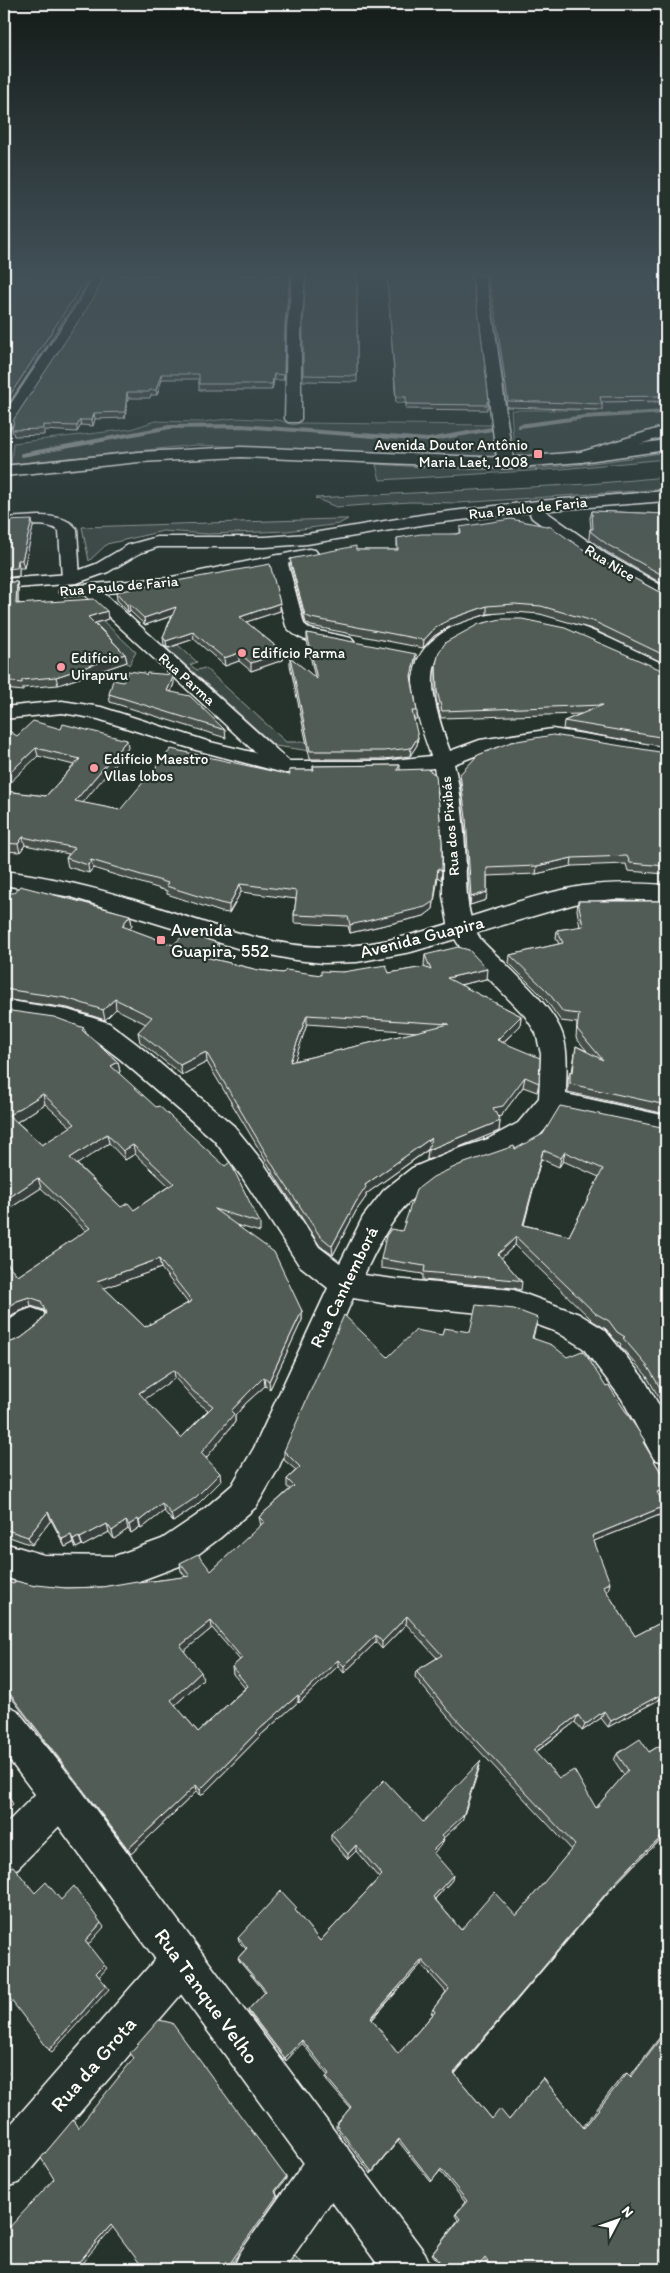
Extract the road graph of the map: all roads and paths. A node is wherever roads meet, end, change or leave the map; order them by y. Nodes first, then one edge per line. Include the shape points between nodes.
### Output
1 (33, 381) edge
2 (293, 381) edge
3 (493, 381) edge
4 (294, 419) dead end
5 (4, 425) edge
6 (666, 431) edge
7 (666, 445) edge
8 (581, 458) junction
9 (506, 463) junction
10 (4, 471) edge
11 (666, 496) edge
12 (604, 501) junction
13 (538, 514) junction
14 (507, 520) junction
15 (4, 523) edge
16 (554, 528) junction
17 (169, 540) junction
18 (278, 560) junction
19 (71, 580) junction
20 (167, 583) junction
21 (4, 584) edge
22 (90, 590) junction
23 (666, 595) edge
24 (4, 596) edge
25 (365, 645) edge
26 (666, 672) edge
27 (14, 712) edge
28 (4, 721) edge
29 (666, 753) edge
30 (443, 760) junction
31 (284, 767) junction
32 (4, 878) edge
33 (666, 894) edge
34 (461, 929) junction
35 (4, 1009) edge
36 (552, 1101) junction
37 (666, 1126) edge
38 (345, 1284) junction
39 (32, 1322) dead end
40 (4, 1341) edge
41 (666, 1448) edge
42 (4, 1560) edge
43 (4, 1723) edge
44 (61, 1796) junction
45 (4, 1854) edge
46 (181, 1962) junction
47 (331, 2163) junction
48 (4, 2166) edge
49 (256, 2269) edge
50 (409, 2269) edge

1 - 5 street
2 - 4 street
3 - 9 street
6 - 8 street
7 - 8 street
8 - 9 street
9 - 10 street via 197,453
11 - 12 street
12 - 13 street, Rua Paulo de Faria
12 - 17 street, Rua Paulo de Faria via 427,519 299,540 236,543
13 - 14 street, Rua Paulo de Faria
13 - 16 street, Rua Nice
14 - 16 street, Rua Nice
14 - 18 street, Rua Paulo de Faria
15 - 19 street via 63,524 68,529
16 - 23 street, Rua Nice
17 - 19 street, Rua Paulo de Faria via 134,549 102,568
17 - 20 street via 193,551 196,560
18 - 20 street, Rua Paulo de Faria
18 - 25 street via 296,626 304,633
19 - 21 street, Rua Paulo de Faria
20 - 22 street, Rua Paulo de Faria
22 - 24 street, Rua Paulo de Faria
22 - 31 street, Rua Parma
26 - 30 street, Rua dos Pixibás via 583,634 537,619 478,623 420,655 427,714
27 - 28 street
27 - 31 street via 62,707 101,713 203,746
29 - 30 street via 552,734 480,746
30 - 31 street via 384,767
30 - 34 street, Rua dos Pixibás
32 - 34 street, Avenida Guapira via 48,884 232,940 305,954 353,955
33 - 34 street, Avenida Guapira via 615,891 583,894
34 - 36 street via 472,946 534,1010 549,1032 554,1054
35 - 38 street via 59,1016 100,1030 129,1052 224,1133 252,1168 300,1244
36 - 37 street
36 - 38 street, Rua Canhemborá via 528,1130 498,1147 422,1176 394,1198 373,1225
38 - 41 street via 514,1304 568,1323 594,1339 633,1389
38 - 42 street, Rua Canhemborá via 266,1458 244,1496 208,1527 173,1552 115,1573 44,1572
39 - 40 street
43 - 44 street, Rua Tanque Velho
44 - 45 street
44 - 46 street, Rua Tanque Velho
46 - 47 street, Rua Tanque Velho
46 - 48 street, Rua da Grota
47 - 49 street
47 - 50 street, Rua Tanque Velho

